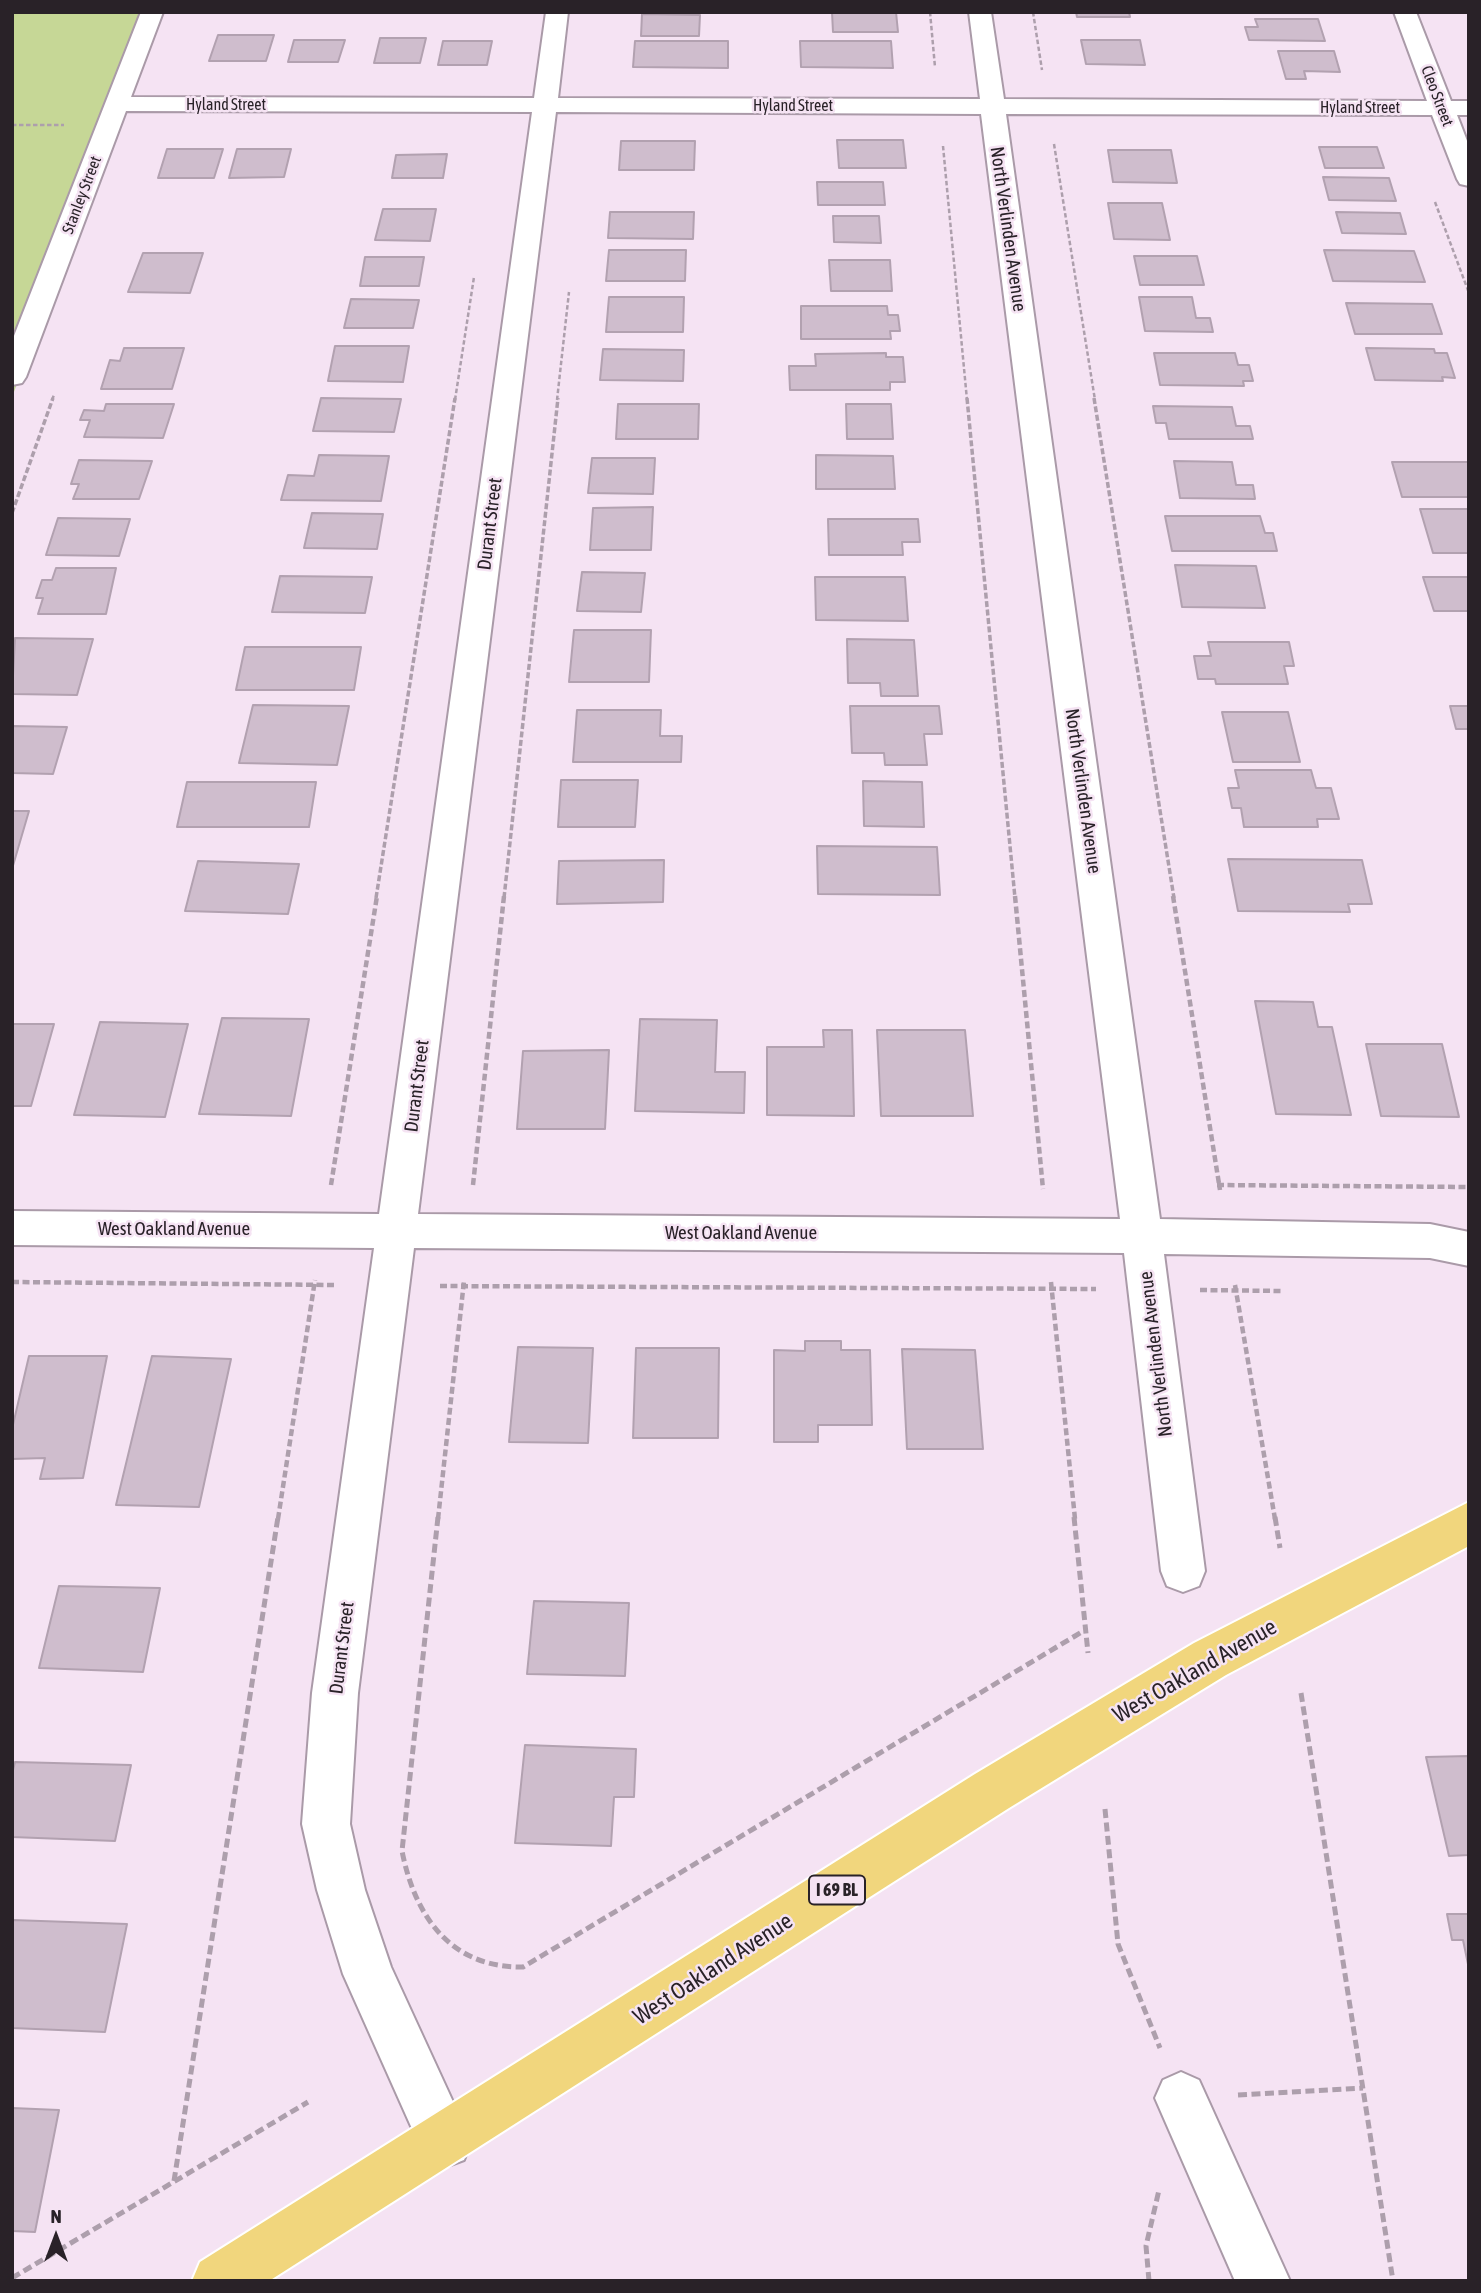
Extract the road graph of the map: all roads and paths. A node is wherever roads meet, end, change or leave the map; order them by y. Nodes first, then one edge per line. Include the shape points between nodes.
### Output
1 (152, 12) edge
2 (557, 12) edge
3 (930, 12) edge
4 (980, 12) edge
5 (1033, 12) edge
6 (1405, 12) edge
7 (117, 104) junction
8 (545, 105) junction
9 (939, 107) junction
10 (992, 107) junction
11 (1048, 107) junction
12 (1441, 108) junction
13 (1469, 108) edge
14 (1469, 179) edge
15 (476, 263) dead end
16 (12, 377) edge
17 (12, 1228) edge
18 (323, 1230) junction
19 (398, 1230) junction
20 (1047, 1236) junction
21 (1142, 1236) junction
22 (1227, 1237) junction
23 (1469, 1249) edge
24 (12, 1282) edge
25 (315, 1284) junction
26 (390, 1285) junction
27 (1052, 1289) junction
28 (1148, 1290) junction
29 (1236, 1291) junction
30 (1286, 1291) dead end
31 (1469, 1523) edge
32 (1280, 1548) dead end
33 (1183, 1571) dead end
34 (1088, 1653) dead end
35 (1301, 1693) dead end
36 (1105, 1809) dead end
37 (1363, 2088) junction
38 (1181, 2098) junction
39 (308, 2102) dead end
40 (445, 2141) junction
41 (1162, 2179) dead end
42 (174, 2181) junction
43 (12, 2278) edge
44 (219, 2281) edge
45 (1149, 2281) edge
46 (1263, 2281) edge
47 (1393, 2281) edge

1 - 7 street, Stanley Street
2 - 8 street, Durant Street
3 - 9 path
4 - 10 street, North Verlinden Avenue
5 - 11 path
6 - 12 street, Cleo Street
7 - 8 street, Hyland Street
7 - 16 street, Stanley Street
8 - 9 street, Hyland Street
8 - 19 street, Durant Street
9 - 10 street, Hyland Street
9 - 20 path
10 - 11 street, Hyland Street
10 - 21 street, North Verlinden Avenue
11 - 12 street, Hyland Street
11 - 22 path
12 - 13 street, Hyland Street
12 - 14 street, Cleo Street
15 - 18 path
17 - 18 street, West Oakland Avenue
18 - 19 street, West Oakland Avenue
18 - 25 path
19 - 20 street, West Oakland Avenue
19 - 26 street, Durant Street
20 - 21 street, West Oakland Avenue
20 - 27 path
21 - 22 street, West Oakland Avenue
21 - 28 street, North Verlinden Avenue
22 - 23 street, West Oakland Avenue via 1430,1241
22 - 29 path
24 - 25 path
25 - 26 path
25 - 42 path
26 - 27 path
26 - 40 street, Durant Street via 335,1693 326,1824 368,1974
27 - 28 path
27 - 34 path
28 - 29 path
28 - 33 street, North Verlinden Avenue
29 - 30 path
29 - 32 path
31 - 40 main road, West Oakland Avenue / I 69 BL via 1210,1659 992,1791
35 - 37 path
36 - 38 path via 1118,1944
37 - 38 path
37 - 47 path
38 - 46 street
39 - 42 path
40 - 44 main road, West Oakland Avenue / I 69 BL
41 - 45 path via 1146,2246
42 - 43 path

